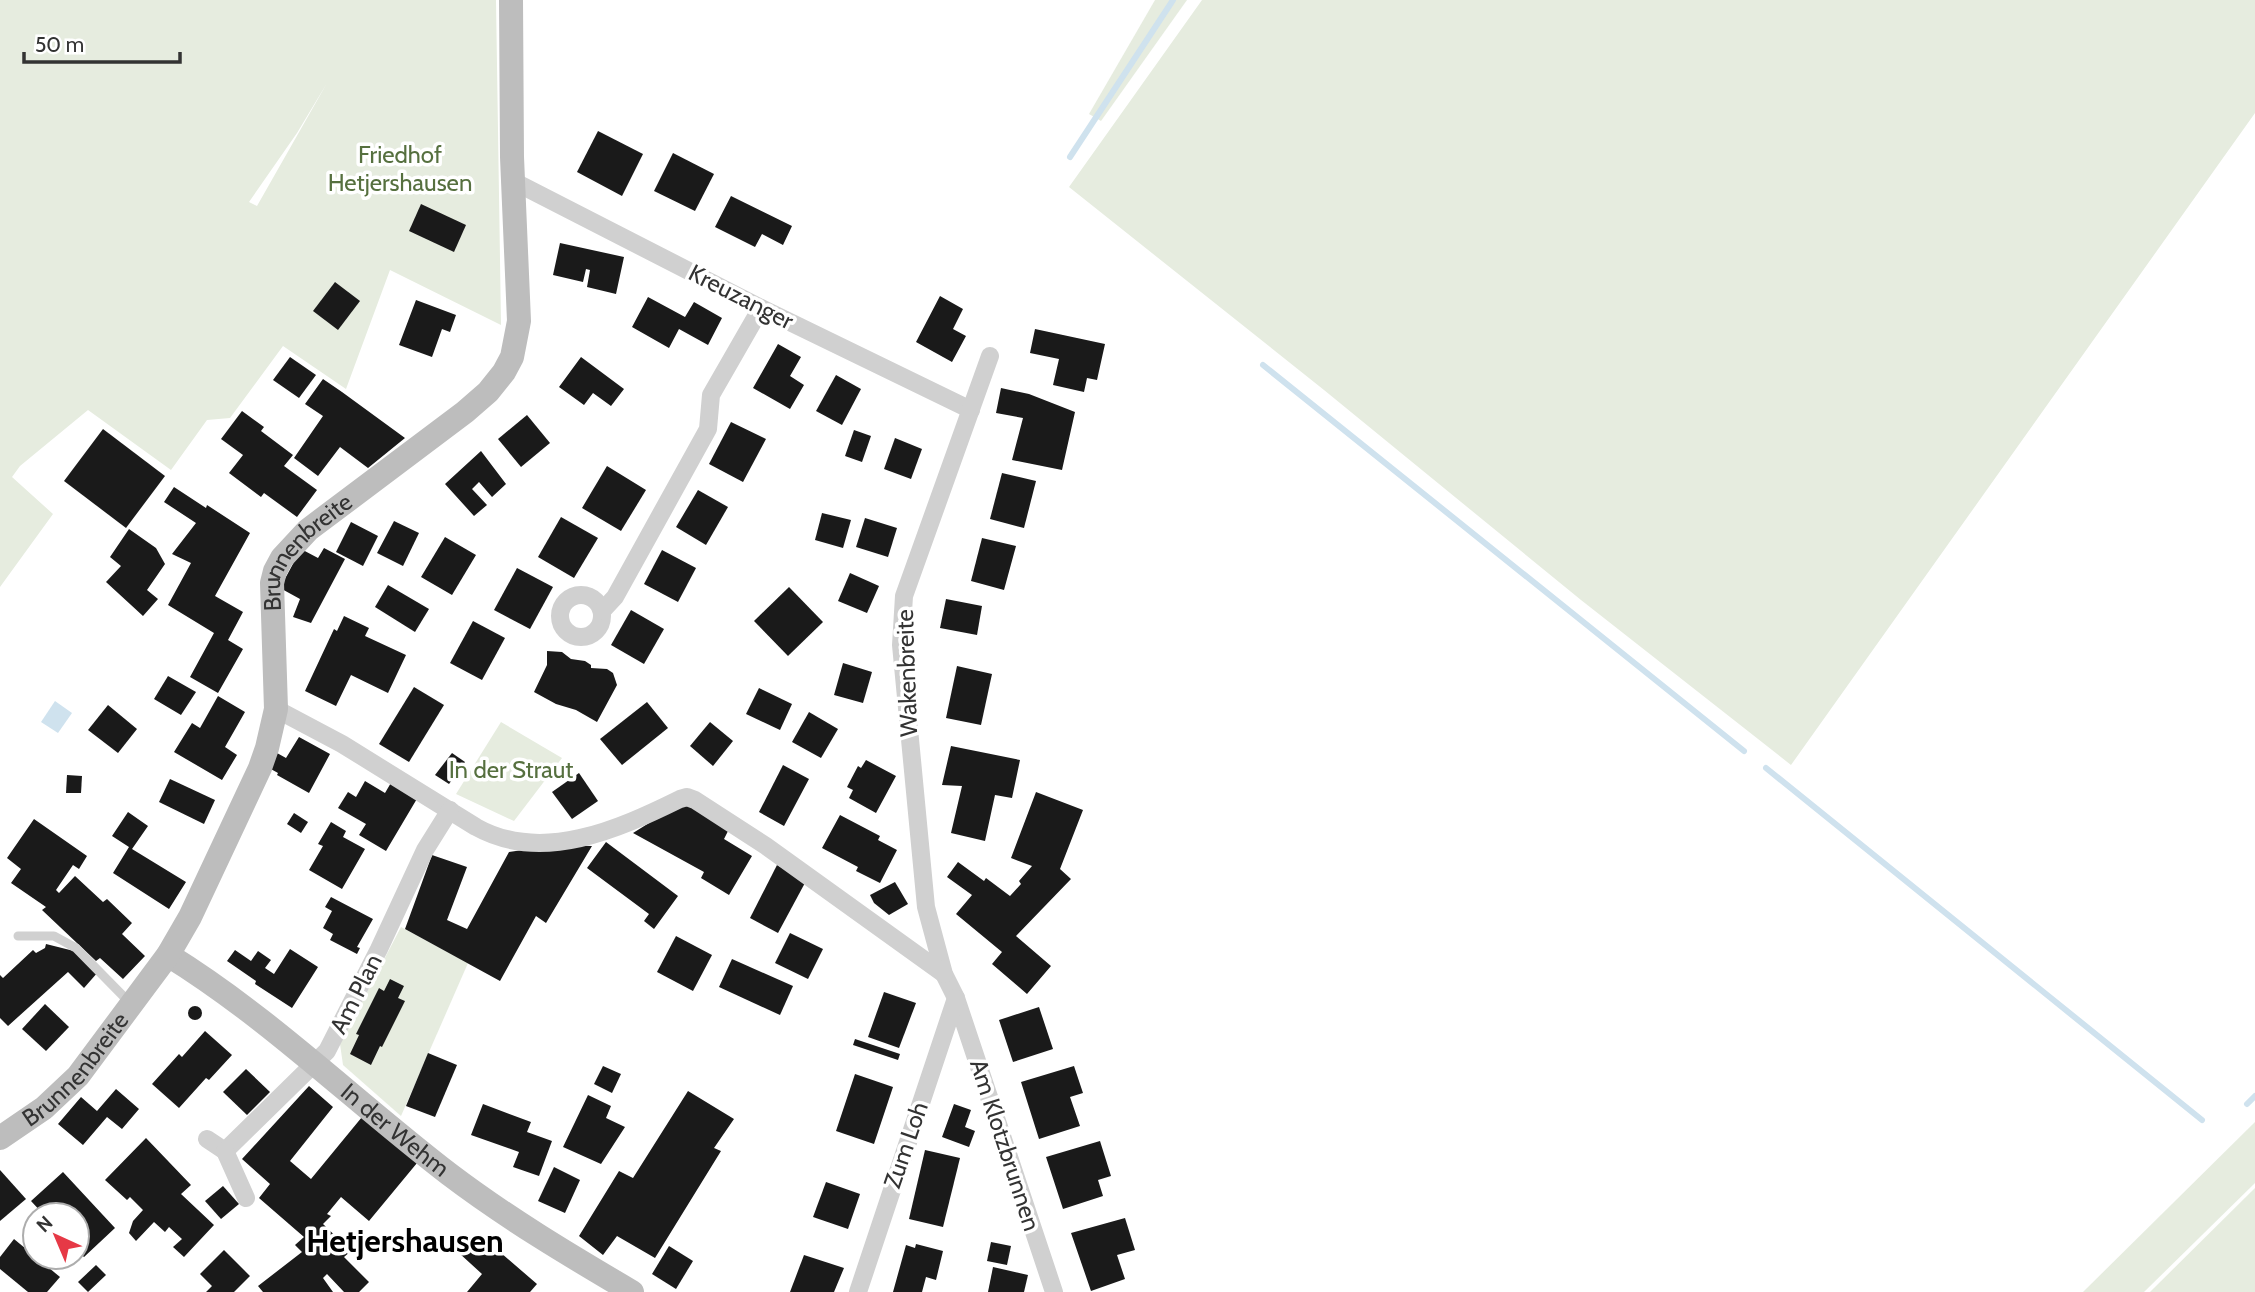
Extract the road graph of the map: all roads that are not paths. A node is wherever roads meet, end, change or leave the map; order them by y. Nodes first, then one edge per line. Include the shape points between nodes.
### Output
1 (511, 0) edge
2 (513, 181) junction
3 (761, 307) junction
4 (990, 356) dead end
5 (971, 410) junction
6 (602, 611) dead end
7 (276, 709) junction
8 (450, 810) junction
9 (18, 936) dead end
10 (168, 956) junction
11 (944, 974) junction
12 (956, 998) junction
13 (132, 1005) junction
14 (316, 1063) junction
15 (0, 1138) edge
16 (207, 1139) dead end
17 (225, 1152) junction
18 (246, 1198) dead end
19 (632, 1292) edge
20 (858, 1292) edge
21 (1054, 1292) edge

1 - 2 street, Brunnenbreite
2 - 3 street, Kreuzanger
2 - 7 street, Brunnenbreite via 519,321 512,358 488,392 318,522 282,558 271,592
3 - 5 street, Kreuzanger
3 - 6 street via 711,396 708,429 615,597
4 - 5 street, Wakenbreite
5 - 11 street, Wakenbreite via 904,596 901,645 926,907
7 - 8 street
7 - 10 street, Brunnenbreite via 260,768
8 - 11 street via 493,837 556,841 604,833 687,797 721,815
8 - 14 street, Am Plan via 425,850 327,1051
9 - 13 lane via 54,936 76,948
10 - 13 street, Brunnenbreite
10 - 14 street, In der Wehm via 235,999
11 - 12 street, Wakenbreite
12 - 20 street, Zum Loh
12 - 21 street, Am Klotzbrunnen
13 - 15 street, Brunnenbreite via 78,1076 44,1108
14 - 17 street, Am Plan
14 - 19 street, In der Wehm via 449,1174
16 - 17 street
17 - 18 street

